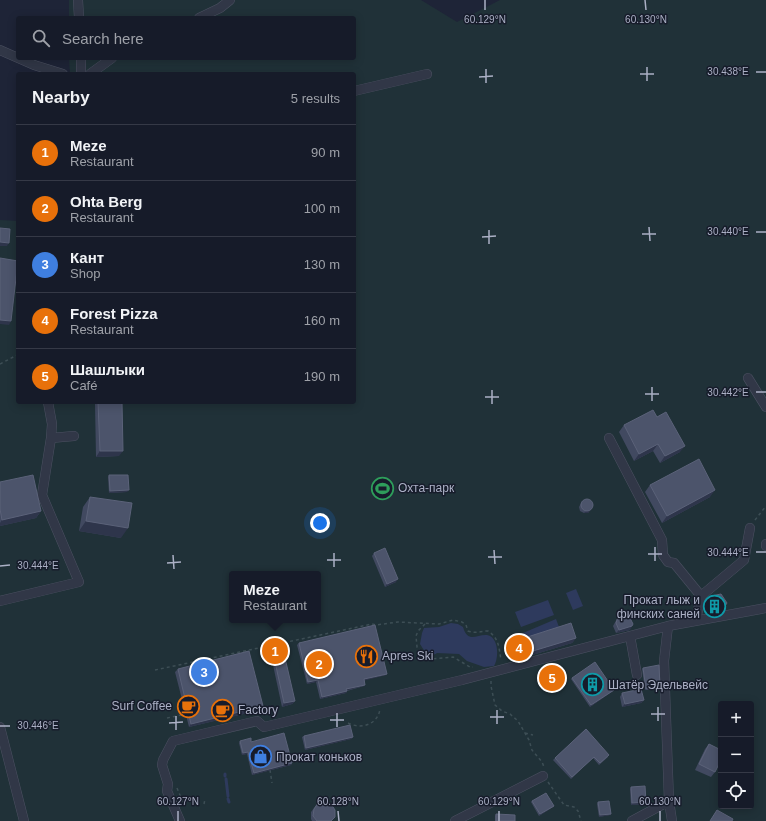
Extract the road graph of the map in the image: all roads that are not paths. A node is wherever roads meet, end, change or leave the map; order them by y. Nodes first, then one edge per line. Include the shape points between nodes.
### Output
1 (78, 0) edge
2 (230, 0) edge
3 (79, 16) edge
4 (203, 16) edge
5 (0, 50) edge
6 (16, 57) edge
7 (23, 60) edge
8 (80, 60) edge
9 (109, 60) edge
10 (56, 72) edge
11 (81, 72) edge
12 (93, 72) edge
13 (427, 74) dead end
14 (356, 91) edge
15 (748, 378) dead end
16 (48, 404) edge
17 (766, 408) edge
18 (74, 436) dead end
19 (51, 438) junction
20 (608, 438) dead end
21 (750, 528) road end
22 (701, 596) junction
23 (0, 601) edge
24 (766, 608) edge
25 (696, 620) junction
26 (668, 626) junction
27 (630, 636) junction
28 (637, 674) dead end
29 (0, 727) edge
30 (543, 776) road end
31 (669, 801) junction
32 (24, 821) edge
33 (180, 821) edge
34 (455, 821) edge
35 (632, 821) edge
36 (672, 821) edge

1 - 3 street
2 - 4 street
5 - 6 street
7 - 10 street
8 - 11 street
9 - 12 street
13 - 14 street
15 - 17 street
16 - 19 street via 52,424
18 - 19 street
19 - 23 street via 42,495 79,582
20 - 22 street via 662,540 663,555 668,562 674,563
21 - 22 street via 744,560
22 - 25 street
24 - 25 street
25 - 26 street
26 - 27 street
26 - 31 street via 664,661
27 - 28 street
27 - 33 street via 497,667 383,699 264,727 257,721 172,741 162,765 168,784 167,791
29 - 32 street
30 - 34 street
31 - 35 street
31 - 36 street

